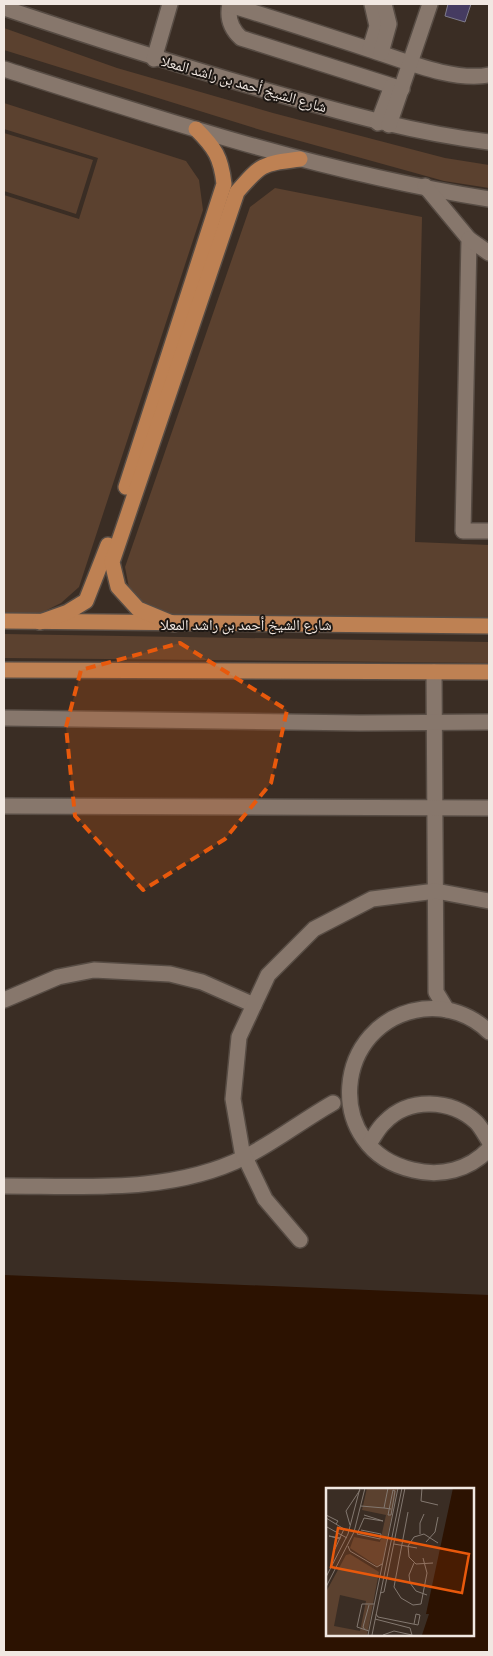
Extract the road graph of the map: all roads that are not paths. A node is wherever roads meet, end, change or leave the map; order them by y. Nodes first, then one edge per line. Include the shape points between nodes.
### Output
1 (170, 4) edge
2 (230, 4) edge
3 (372, 4) edge
4 (384, 4) edge
5 (430, 4) edge
6 (4, 8) edge
7 (375, 51) junction
8 (154, 58) junction
9 (411, 63) junction
10 (4, 69) edge
11 (489, 75) edge
12 (397, 88) junction
13 (384, 124) junction
14 (196, 129) junction
15 (489, 142) edge
16 (300, 159) junction
17 (425, 186) junction
18 (489, 199) edge
19 (468, 239) junction
20 (489, 253) edge
21 (489, 531) edge
22 (4, 621) edge
23 (40, 622) junction
24 (174, 624) junction
25 (489, 626) edge
26 (4, 670) edge
27 (434, 672) junction
28 (489, 672) edge
29 (4, 718) edge
30 (435, 722) junction
31 (489, 722) edge
32 (4, 806) edge
33 (435, 808) junction
34 (489, 808) edge
35 (436, 891) junction
36 (489, 901) edge
37 (436, 992) junction
38 (4, 1000) edge
39 (254, 1005) junction
40 (424, 1009) junction
41 (447, 1010) junction
42 (489, 1032) edge
43 (350, 1079) junction
44 (333, 1103) junction
45 (352, 1116) junction
46 (489, 1142) edge
47 (369, 1144) junction
48 (489, 1149) edge
49 (245, 1157) junction
50 (4, 1186) edge
51 (300, 1240) dead end

1 - 8 street
2 - 7 street
2 - 12 street via 230,24 240,38
3 - 7 street via 377,26
4 - 7 street via 389,24
5 - 9 street
6 - 8 street, شارع الشيخ أحمد بن راشد المعلا
7 - 9 street
8 - 13 street, شارع الشيخ أحمد بن راشد المعلا
9 - 11 street via 455,75
9 - 12 street
10 - 14 street
12 - 13 street
13 - 15 street, شارع الشيخ أحمد بن راشد المعلا
14 - 16 street
14 - 23 main road via 222,161 224,184 98,574 86,601 68,612
16 - 17 street
16 - 24 main road via 272,162 258,168 237,192 112,562 118,587 138,609
17 - 18 street
17 - 19 street
19 - 20 street
19 - 21 street via 463,531
22 - 23 main road, شارع الشيخ أحمد بن راشد المعلا
23 - 24 main road, شارع الشيخ أحمد بن راشد المعلا
24 - 25 main road, شارع الشيخ أحمد بن راشد المعلا
26 - 27 main road
27 - 28 main road
27 - 30 street
29 - 30 street
30 - 31 street
30 - 33 street
32 - 33 street
33 - 34 street
33 - 35 street
35 - 36 street
35 - 37 street
35 - 39 street via 372,899 314,929 268,975
37 - 40 street
37 - 41 street
38 - 39 street via 58,977 94,970 170,974 202,982
39 - 49 street via 239,1037 233,1099
40 - 41 street via 436,1007
40 - 43 street via 406,1011 383,1023 364,1042
41 - 42 street via 463,1014
43 - 44 street
43 - 45 street
44 - 45 street
44 - 49 street
45 - 47 street
46 - 47 street via 476,1122 454,1109 428,1102 408,1106 385,1121
47 - 48 street via 399,1167 429,1174 452,1172 479,1160
49 - 50 street via 208,1172 154,1183 100,1187
49 - 51 street via 265,1199

